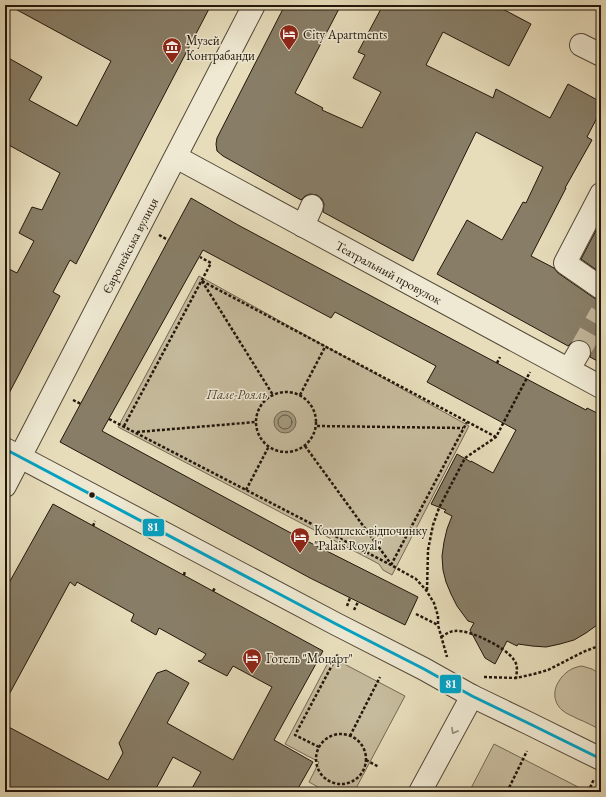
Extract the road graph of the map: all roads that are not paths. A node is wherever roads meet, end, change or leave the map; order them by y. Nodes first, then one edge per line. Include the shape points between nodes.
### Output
1 (254, 5) edge
2 (581, 45) dead end
3 (601, 55) edge
4 (176, 157) junction
5 (601, 194) edge
6 (312, 206) dead end
7 (303, 226) junction
8 (601, 288) edge
9 (601, 387) edge
10 (12, 453) edge
11 (5, 486) edge
12 (472, 696) junction
13 (601, 759) edge
14 (420, 792) edge

1 - 4 street, Європейська вулиця
2 - 3 street
4 - 7 street, Театральний провулок
4 - 10 street, Європейська вулиця
5 - 8 street via 565,264
6 - 7 street
7 - 9 street, Театральний провулок via 574,361
10 - 11 street, Європейська вулиця
10 - 12 street
12 - 13 street
12 -> 14 street

